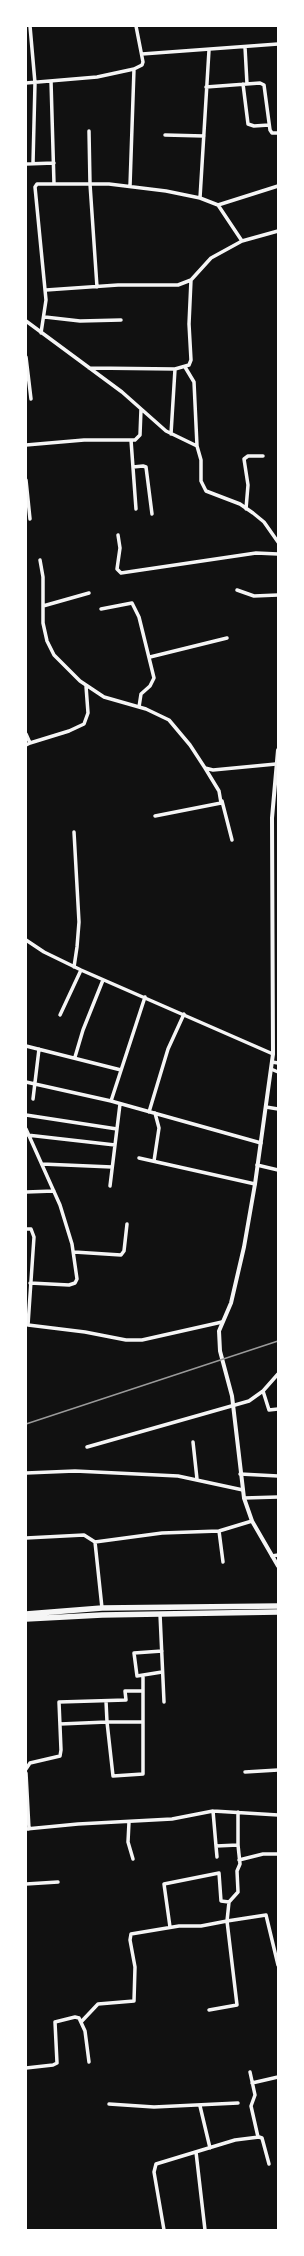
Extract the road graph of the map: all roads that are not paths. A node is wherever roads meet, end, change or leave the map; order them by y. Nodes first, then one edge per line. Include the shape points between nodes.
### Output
1 (30, 26) edge
2 (136, 26) edge
3 (278, 44) edge
4 (245, 47) junction
5 (209, 50) junction
6 (142, 54) junction
7 (134, 69) junction
8 (51, 81) junction
9 (35, 82) junction
10 (26, 83) edge
11 (246, 84) junction
12 (206, 86) junction
13 (269, 125) junction
14 (89, 131) dead end
15 (278, 133) edge
16 (165, 135) dead end
17 (204, 136) junction
18 (33, 163) junction
19 (54, 163) junction
20 (26, 164) edge
21 (54, 184) junction
22 (90, 184) junction
23 (130, 186) junction
24 (278, 186) edge
25 (200, 198) junction
26 (218, 205) junction
27 (278, 231) edge
28 (242, 241) junction
29 (191, 280) junction
30 (97, 287) junction
31 (46, 290) junction
32 (45, 317) junction
33 (121, 320) dead end
34 (26, 321) edge
35 (26, 326) edge
36 (32, 326) junction
37 (42, 333) junction
38 (26, 357) edge
39 (185, 367) junction
40 (88, 368) junction
41 (175, 369) junction
42 (31, 399) dead end
43 (141, 409) junction
44 (171, 434) junction
45 (131, 440) junction
46 (26, 446) edge
47 (197, 446) junction
48 (262, 456) dead end
49 (133, 467) junction
50 (26, 480) edge
51 (246, 508) junction
52 (136, 509) dead end
53 (152, 514) dead end
54 (30, 519) dead end
55 (118, 535) dead end
56 (278, 542) edge
57 (278, 554) edge
58 (40, 560) dead end
59 (237, 590) dead end
60 (89, 593) dead end
61 (278, 595) edge
62 (43, 606) junction
63 (101, 609) dead end
64 (226, 638) dead end
65 (150, 658) junction
66 (86, 686) junction
67 (139, 706) junction
68 (26, 734) edge
69 (28, 744) edge
70 (278, 750) edge
71 (276, 764) junction
72 (205, 768) junction
73 (277, 780) edge
74 (222, 801) junction
75 (156, 816) dead end
76 (74, 832) dead end
77 (232, 840) dead end
78 (278, 873) edge
79 (272, 874) junction
80 (26, 940) edge
81 (74, 966) junction
82 (81, 970) junction
83 (103, 980) junction
84 (145, 997) junction
85 (184, 1014) junction
86 (60, 1015) dead end
87 (26, 1046) edge
88 (39, 1049) junction
89 (273, 1054) junction
90 (75, 1057) junction
91 (272, 1062) junction
92 (278, 1063) edge
93 (271, 1069) junction
94 (121, 1070) junction
95 (278, 1072) edge
96 (26, 1082) edge
97 (35, 1084) junction
98 (33, 1099) dead end
99 (111, 1101) junction
100 (120, 1104) junction
101 (266, 1107) junction
102 (278, 1109) edge
103 (148, 1112) junction
104 (155, 1113) junction
105 (26, 1115) edge
106 (26, 1129) edge
107 (117, 1129) junction
108 (27, 1135) edge
109 (261, 1143) junction
110 (115, 1145) junction
111 (139, 1158) dead end
112 (154, 1161) junction
113 (42, 1164) junction
114 (257, 1165) junction
115 (112, 1167) junction
116 (278, 1170) edge
117 (255, 1184) junction
118 (110, 1186) dead end
119 (54, 1191) junction
120 (26, 1192) edge
121 (127, 1224) dead end
122 (26, 1229) edge
123 (74, 1252) junction
124 (30, 1283) junction
125 (222, 1322) junction
126 (27, 1325) edge
127 (278, 1374) edge
128 (263, 1391) junction
129 (233, 1407) junction
130 (278, 1409) edge
131 (193, 1442) dead end
132 (87, 1447) dead end
133 (26, 1474) edge
134 (240, 1474) junction
135 (278, 1476) edge
136 (197, 1479) junction
137 (243, 1490) junction
138 (278, 1497) edge
139 (244, 1498) junction
140 (252, 1521) junction
141 (219, 1531) junction
142 (26, 1538) edge
143 (95, 1542) junction
144 (278, 1554) edge
145 (272, 1556) junction
146 (223, 1562) dead end
147 (278, 1566) edge
148 (278, 1606) edge
149 (102, 1608) junction
150 (278, 1612) edge
151 (26, 1614) edge
152 (160, 1614) junction
153 (26, 1619) edge
154 (162, 1650) junction
155 (162, 1672) junction
156 (143, 1675) junction
157 (143, 1691) junction
158 (106, 1701) junction
159 (164, 1702) dead end
160 (107, 1722) junction
161 (143, 1722) junction
162 (60, 1724) junction
163 (26, 1770) edge
164 (278, 1770) edge
165 (245, 1772) dead end
166 (26, 1773) edge
167 (213, 1811) junction
168 (238, 1812) junction
169 (278, 1815) edge
170 (129, 1822) junction
171 (27, 1829) edge
172 (216, 1846) junction
173 (238, 1846) junction
174 (278, 1854) edge
175 (217, 1857) dead end
176 (133, 1859) dead end
177 (239, 1860) junction
178 (58, 1882) dead end
179 (26, 1884) edge
180 (229, 1902) junction
181 (227, 1921) junction
182 (170, 1927) junction
183 (278, 1965) edge
184 (209, 2010) dead end
185 (81, 2022) junction
186 (89, 2062) dead end
187 (26, 2068) edge
188 (250, 2072) dead end
189 (278, 2077) edge
190 (252, 2083) junction
191 (238, 2103) dead end
192 (109, 2104) dead end
193 (200, 2106) junction
194 (258, 2136) junction
195 (210, 2148) junction
196 (196, 2152) junction
197 (269, 2164) dead end
198 (164, 2230) edge
199 (205, 2230) edge

1 - 9 street
2 - 6 street
3 - 4 street
4 - 5 street
4 - 11 street
5 - 6 street
5 - 12 street
6 - 7 street via 142,65
7 - 8 street
7 - 23 street
8 - 9 street
8 - 19 street
9 - 10 street
9 - 18 street
11 - 12 street
11 - 13 street via 264,85
11 - 13 street via 248,124
12 - 17 street
13 - 15 street via 272,133
14 - 22 street
16 - 17 street
17 - 25 street
18 - 19 street
18 - 20 street
19 - 21 street
21 - 22 street
21 - 31 street via 37,184 34,187
22 - 23 street
22 - 30 street
23 - 25 street
24 - 26 street
25 - 26 street
26 - 28 street
27 - 28 street
28 - 29 street via 211,258
29 - 30 street via 178,285
29 - 39 street via 191,360
30 - 31 street
31 - 32 street
32 - 33 street via 80,321
32 - 37 street
34 - 36 street
35 - 36 street
36 - 37 street
37 - 40 street
38 - 42 street
39 - 41 street
39 - 47 street via 194,382
40 - 41 street
40 - 43 street
41 - 44 street
43 - 44 street
43 - 45 street via 140,435
44 - 47 street
45 - 46 street via 84,440
45 - 49 street
47 - 51 street via 201,460 201,481 206,491
48 - 51 street via 248,456 244,459 248,486
49 - 52 street
49 - 53 street via 146,468
50 - 54 street
51 - 56 street via 264,522
55 - 57 street via 120,548 117,565 121,573 250,554
58 - 62 street
59 - 61 street via 254,596
60 - 62 street
62 - 66 street via 44,633 51,649
63 - 65 street via 126,603 134,604
64 - 65 street
65 - 67 street via 154,678 141,694
66 - 67 street via 104,697
66 - 69 street via 88,713 84,724
67 - 72 street via 169,720
68 - 69 street
70 - 71 street
71 - 72 street via 213,770
71 - 73 street
72 - 74 street
73 - 79 street via 272,818
74 - 75 street via 218,805
74 - 77 street
76 - 81 street via 79,929
78 - 79 street
79 - 89 street
80 - 81 street
81 - 82 street
82 - 83 street
82 - 86 street
83 - 84 street
83 - 90 street
84 - 85 street
84 - 94 street
85 - 89 street
85 - 103 street via 168,1049
87 - 88 street
88 - 90 street
88 - 97 street
89 - 91 street
90 - 94 street
91 - 92 street
91 - 93 street
93 - 95 street
93 - 101 street
94 - 99 street
96 - 97 street
97 - 98 street
97 - 99 street
99 - 100 street
100 - 103 street
100 - 107 street
101 - 102 street
101 - 109 street
103 - 104 street
104 - 109 street
104 - 112 street via 160,1128
105 - 107 street
106 - 108 street
107 - 110 street
108 - 110 street
108 - 113 street
109 - 114 street
110 - 115 street
111 - 112 street
112 - 117 street
113 - 115 street
113 - 119 street
114 - 116 street
114 - 117 street
115 - 118 street
117 - 125 street via 235,1289
119 - 120 street
119 - 123 street
121 - 123 street via 124,1251 121,1255
122 - 124 street via 31,1229 34,1236
123 - 124 street via 76,1282 69,1285
124 - 126 street
125 - 126 street via 156,1338 136,1340
125 - 129 street via 219,1331 220,1351
127 - 128 street
128 - 129 street via 249,1401
128 - 130 street via 269,1410
129 - 132 street
129 - 134 street
131 - 136 street
133 - 136 street via 75,1471
134 - 135 street
134 - 137 street
136 - 137 street
137 - 139 street
138 - 139 street
139 - 140 street
140 - 141 street
140 - 145 street
141 - 143 street via 162,1533
141 - 146 street
142 - 143 street via 84,1535
143 - 149 street
144 - 145 street
145 - 147 street
148 - 149 highway
149 - 151 highway
150 - 152 highway
152 - 153 highway
152 - 154 street
154 - 155 street
154 - 156 street via 134,1653 137,1676
155 - 156 street
155 - 159 street
156 - 157 street
157 - 158 street via 125,1691 126,1700
157 - 161 street
158 - 160 street
158 - 162 street via 59,1702
160 - 161 street
160 - 161 street via 113,1776 143,1774
160 - 162 street
162 - 163 street via 60,1756 30,1763
164 - 165 street
166 - 171 street
167 - 168 street
167 - 170 street via 172,1819
167 - 172 street
168 - 169 street
168 - 173 street
170 - 171 street
170 - 176 street via 128,1842
172 - 173 street
172 - 175 street
173 - 177 street
174 - 177 street via 263,1854
177 - 180 street via 238,1892
178 - 179 street
180 - 181 street
180 - 182 street via 221,1901 219,1874 164,1884
181 - 182 street via 201,1926
181 - 183 street via 266,1915
181 - 184 street via 237,2005
182 - 185 street via 134,1933 130,1936 135,1967 134,2001 98,2004
185 - 186 street via 86,2036
185 - 187 street via 75,2017 55,2022 57,2063
188 - 190 street
189 - 190 street
190 - 194 street via 255,2095 251,2106
191 - 193 street
192 - 193 street via 154,2107
193 - 195 street
194 - 195 street
194 - 197 street via 262,2138
195 - 196 street
196 - 198 street via 161,2162 154,2168
196 - 199 street

